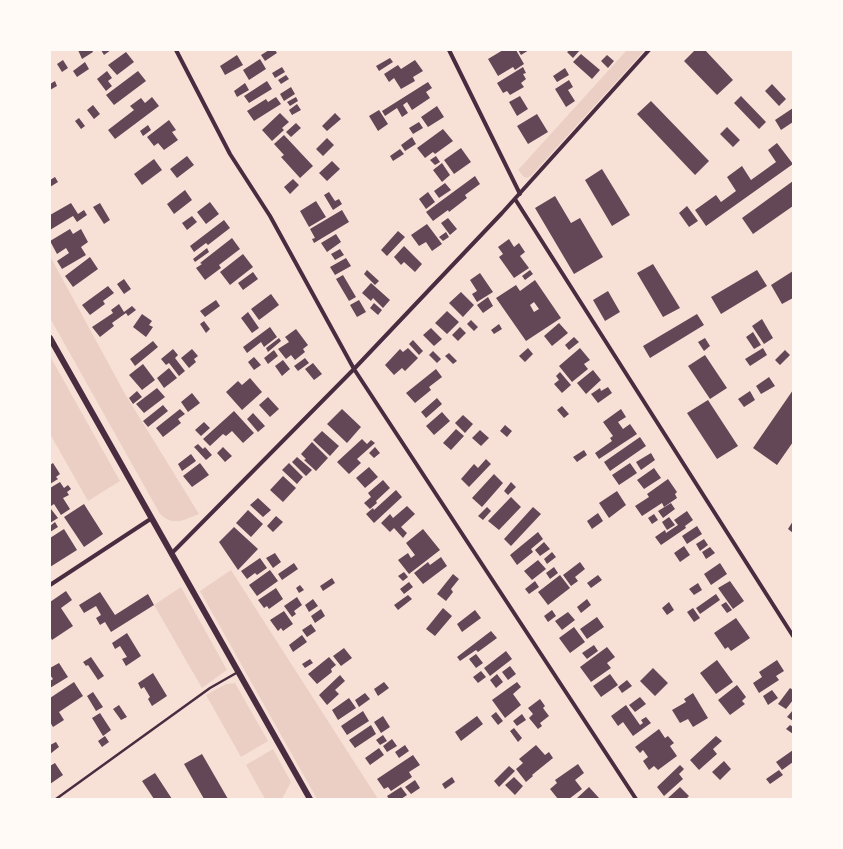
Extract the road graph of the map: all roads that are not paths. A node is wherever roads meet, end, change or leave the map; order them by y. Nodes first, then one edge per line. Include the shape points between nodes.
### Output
1 (176, 50) edge
2 (449, 50) edge
3 (649, 50) edge
4 (520, 194) junction
5 (515, 199) junction
6 (50, 338) edge
7 (354, 369) junction
8 (152, 518) junction
9 (172, 553) junction
10 (50, 585) edge
11 (793, 636) edge
12 (238, 671) junction
13 (56, 799) edge
14 (310, 799) edge
15 (636, 799) edge

1 - 7 street via 223,141 270,216
2 - 4 street
3 - 4 street
4 - 5 street
5 - 7 street
5 - 11 street
6 - 8 street
7 - 9 street
7 - 15 street
8 - 9 street
8 - 10 street
9 - 12 street
12 - 13 lane via 210,688
12 - 14 street

